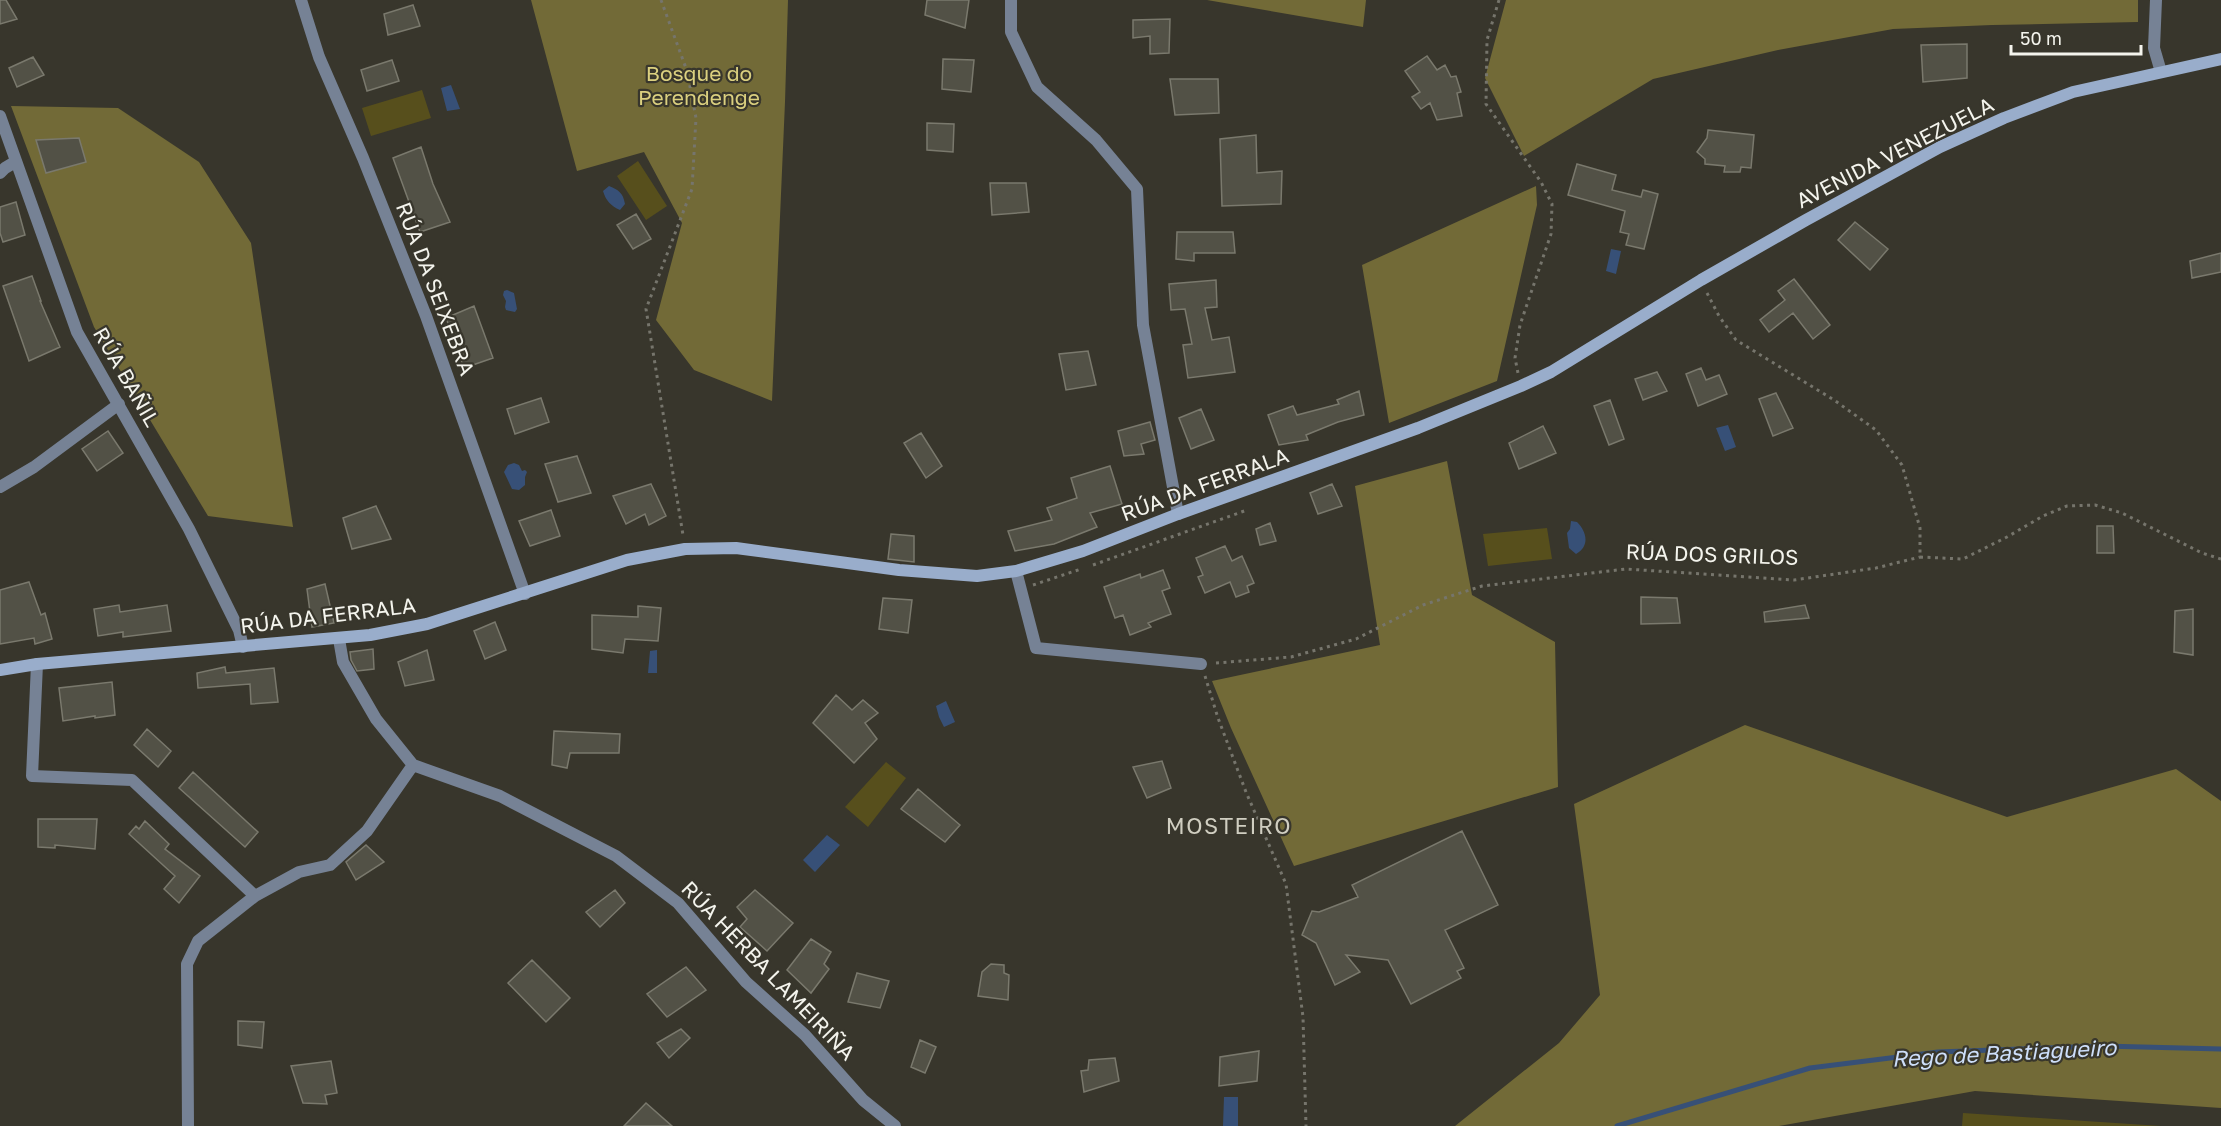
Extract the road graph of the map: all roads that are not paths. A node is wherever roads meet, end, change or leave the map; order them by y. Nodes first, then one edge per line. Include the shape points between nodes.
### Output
1 (301, 0) edge
2 (1011, 0) edge
3 (2156, 0) edge
4 (2221, 59) edge
5 (2161, 72) junction
6 (0, 116) edge
7 (15, 162) junction
8 (0, 173) edge
9 (1701, 280) joint
10 (119, 404) junction
11 (0, 487) edge
12 (1178, 514) junction
13 (1016, 571) junction
14 (525, 594) junction
15 (339, 639) junction
16 (243, 647) junction
17 (37, 664) junction
18 (1201, 664) road end
19 (0, 670) edge
20 (413, 765) junction
21 (255, 896) junction
22 (188, 1126) edge
23 (895, 1126) edge

1 - 14 street, RÚA DA SEIXEBRA via 319,57 426,316
2 - 12 street via 1011,32 1036,87 1096,140 1137,189 1143,325
3 - 5 street via 2154,48
4 - 5 street, AVENIDA VENEZUELA
5 - 9 street, AVENIDA VENEZUELA via 2073,92 1993,123 1940,147
6 - 7 street, RÚA BAÑIL
7 - 8 street
7 - 10 street, RÚA BAÑIL via 76,332
9 - 12 street, RÚA DA FERRALA via 1551,372 1521,386 1418,428
10 - 11 street via 34,467
10 - 16 street, RÚA BAÑIL via 189,529 239,630
12 - 13 street, RÚA DA FERRALA via 1083,551
13 - 14 street, RÚA DA FERRALA via 977,576 899,570 736,548 685,549 627,560
13 - 18 street via 1036,648
14 - 15 street, RÚA DA FERRALA via 427,624
15 - 16 street, RÚA DA FERRALA
15 - 20 street via 343,662 376,719
16 - 17 street, RÚA DA FERRALA
17 - 19 street, RÚA DA FERRALA
17 - 21 street via 32,776 132,780
20 - 21 street via 367,831 330,865 299,872
20 - 23 street, RÚA HERBA LAMEIRIÑA via 500,796 616,856 678,903 746,982 805,1035 863,1100
21 - 22 street via 198,941 187,964

